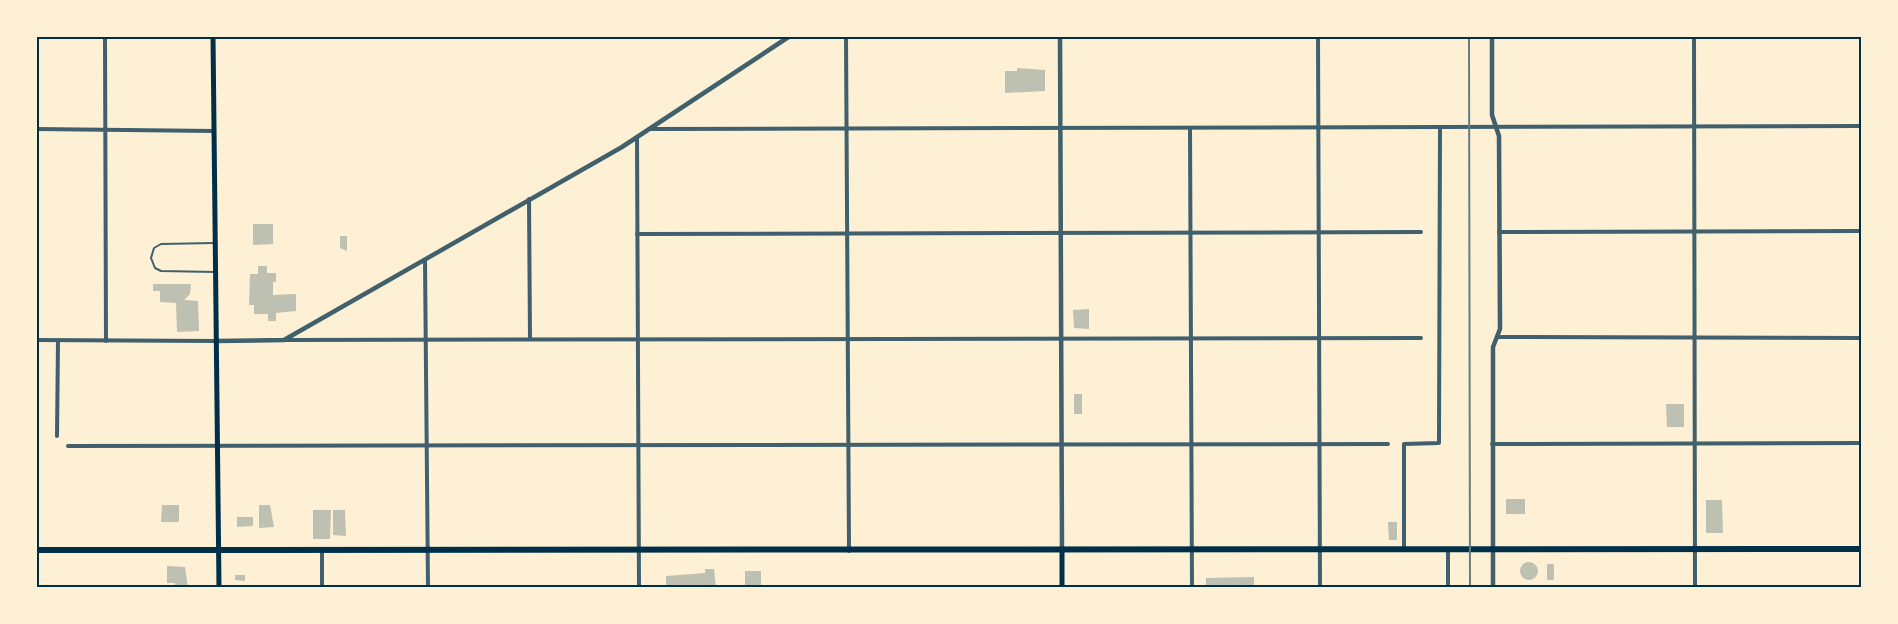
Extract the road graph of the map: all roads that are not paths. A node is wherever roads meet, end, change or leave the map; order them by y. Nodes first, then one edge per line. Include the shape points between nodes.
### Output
1 (105, 36) edge
2 (213, 36) edge
3 (790, 36) edge
4 (846, 36) edge
5 (1060, 36) edge
6 (1318, 36) edge
7 (1492, 36) edge
8 (1694, 36) edge
9 (1694, 126) junction
10 (1862, 126) edge
11 (1497, 127) junction
12 (1060, 128) junction
13 (1190, 128) junction
14 (1318, 128) junction
15 (1440, 128) junction
16 (36, 129) edge
17 (105, 129) junction
18 (651, 129) junction
19 (847, 129) junction
20 (214, 131) junction
21 (637, 138) junction
22 (529, 199) junction
23 (1862, 231) edge
24 (1421, 232) dead end
25 (1499, 232) junction
26 (1695, 232) junction
27 (1191, 233) junction
28 (1319, 233) junction
29 (637, 234) junction
30 (847, 234) junction
31 (1060, 234) junction
32 (215, 243) junction
33 (425, 259) junction
34 (215, 272) junction
35 (1497, 337) junction
36 (1191, 338) junction
37 (1319, 338) junction
38 (1420, 338) dead end
39 (1695, 338) junction
40 (1862, 338) edge
41 (425, 339) junction
42 (530, 339) junction
43 (638, 339) junction
44 (848, 339) junction
45 (1061, 339) junction
46 (36, 340) edge
47 (284, 340) junction
48 (58, 341) junction
49 (106, 341) junction
50 (216, 341) junction
51 (57, 436) dead end
52 (1695, 443) junction
53 (1862, 443) edge
54 (1192, 444) junction
55 (1319, 444) junction
56 (1388, 444) dead end
57 (1492, 444) junction
58 (1061, 445) junction
59 (68, 446) dead end
60 (218, 446) junction
61 (426, 446) junction
62 (638, 446) junction
63 (848, 446) junction
64 (1694, 549) junction
65 (1862, 549) edge
66 (36, 550) edge
67 (1319, 550) junction
68 (1404, 550) junction
69 (1448, 550) junction
70 (1493, 550) junction
71 (218, 551) junction
72 (322, 551) junction
73 (428, 551) junction
74 (639, 551) junction
75 (849, 551) junction
76 (1062, 551) junction
77 (1192, 551) junction
78 (219, 588) edge
79 (322, 588) edge
80 (428, 588) edge
81 (639, 588) edge
82 (1062, 588) edge
83 (1192, 588) edge
84 (1320, 588) edge
85 (1448, 588) edge
86 (1493, 588) edge
87 (1695, 588) edge

1 - 17 street
2 - 20 main road
3 - 18 street
4 - 19 street
5 - 12 street
6 - 14 street
7 - 11 street via 1492,115
8 - 9 street
9 - 10 street
9 - 11 street
9 - 26 street
11 - 15 street
11 - 25 street
12 - 13 street
12 - 19 street
12 - 31 street
13 - 14 street
13 - 27 street
14 - 15 street
14 - 28 street
15 - 68 street via 1439,443 1404,444
16 - 17 street
17 - 20 street
17 - 49 street
18 - 19 street
18 - 21 street
19 - 30 street
20 - 32 main road
21 - 22 street
21 - 29 street
22 - 33 street
22 - 42 street
23 - 26 street
24 - 28 street
25 - 26 street
25 - 35 street
26 - 39 street
27 - 28 street
27 - 31 street
27 - 36 street
28 - 37 street
29 - 30 street
29 - 43 street
30 - 31 street
30 - 44 street
31 - 45 street
32 - 34 main road
32 - 34 lane via 161,244 154,248 151,258 161,271
33 - 41 street
33 - 47 street
34 - 50 main road
35 - 39 street
35 - 57 street via 1492,347
36 - 37 street
36 - 45 street
36 - 54 street
37 - 38 street
37 - 55 street
39 - 40 street
39 - 52 street
41 - 42 street
41 - 47 street
41 - 61 street
42 - 43 street
43 - 44 street
43 - 62 street
44 - 45 street
44 - 63 street
45 - 58 street
46 - 48 street
47 - 50 street
48 - 49 street
48 - 51 street
49 - 50 street
50 - 60 main road
52 - 53 street
52 - 57 street
52 - 64 street
54 - 55 street
54 - 58 street
54 - 77 street
55 - 56 street
55 - 67 street
57 - 70 street
58 - 63 street
58 - 76 street
59 - 60 street
60 - 61 street
60 - 71 main road
61 - 62 street
61 - 73 street
62 - 63 street
62 - 74 street
63 - 75 street
64 - 65 main road
64 - 70 main road
64 - 87 street
66 - 71 main road
67 - 68 main road
67 - 77 main road
67 - 84 street
68 - 69 main road
69 - 70 main road
69 - 85 street
70 - 86 street
71 - 72 main road
71 - 78 main road
72 - 73 main road
72 - 79 street
73 - 74 main road
73 - 80 street
74 - 75 main road
74 - 81 street
75 - 76 main road
76 - 77 main road
76 - 82 main road
77 - 83 street

